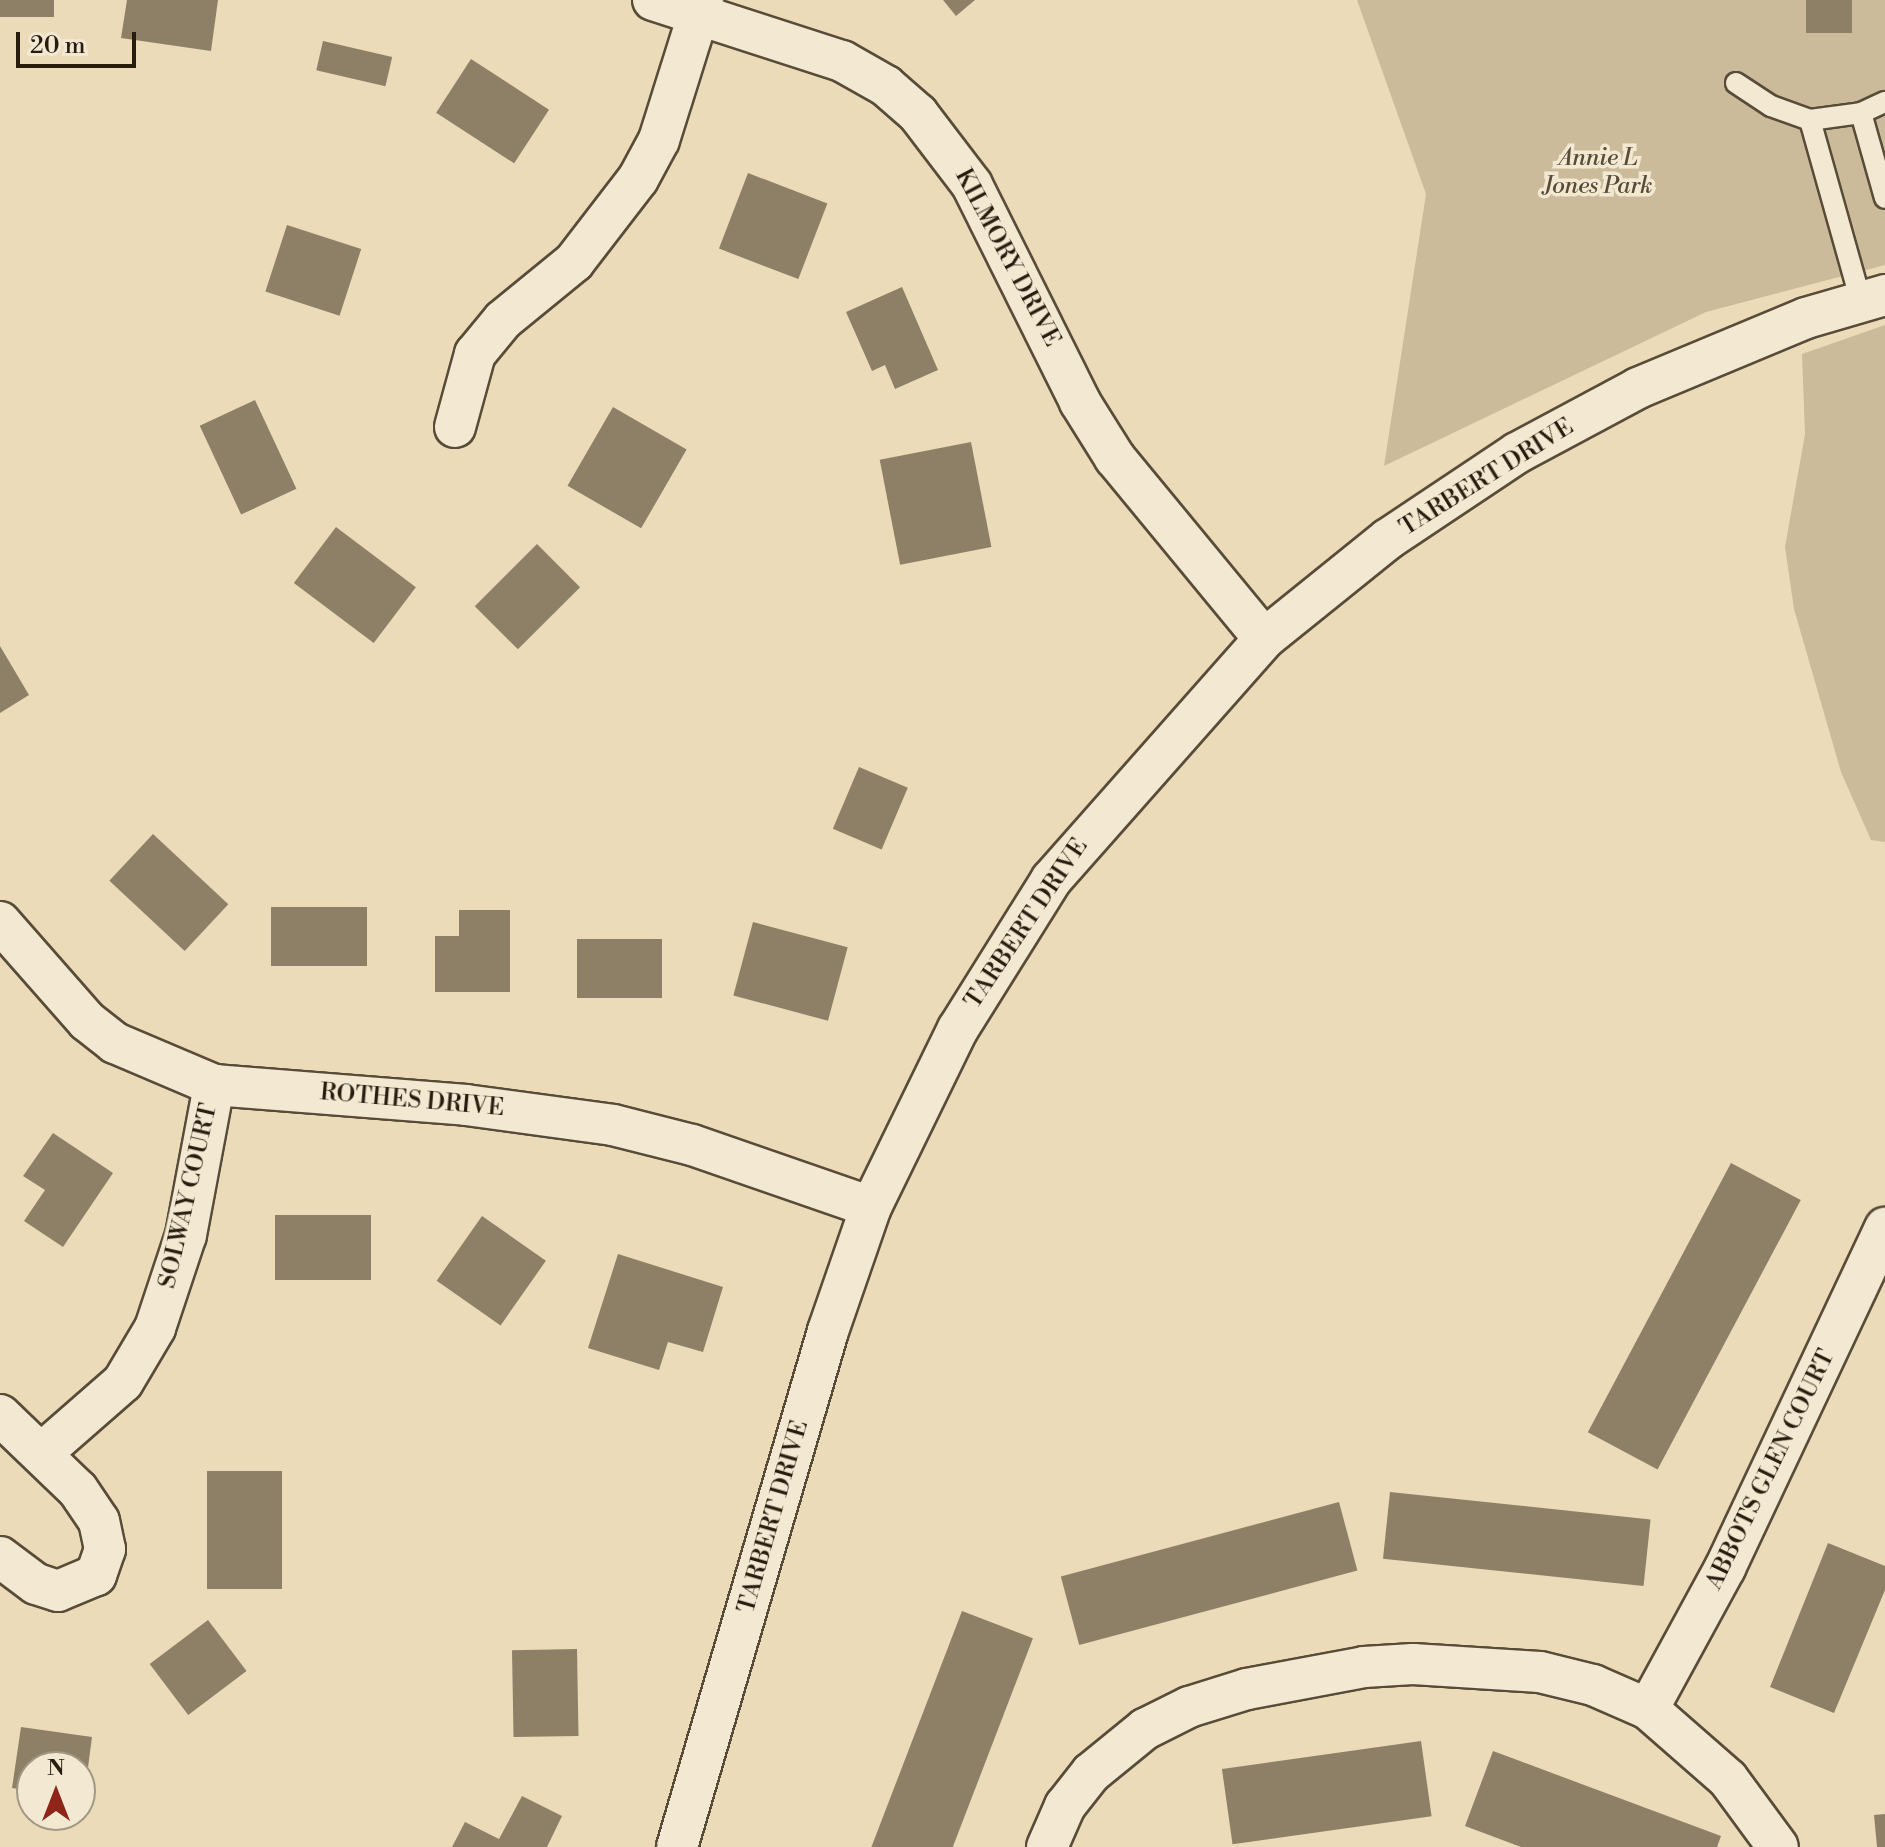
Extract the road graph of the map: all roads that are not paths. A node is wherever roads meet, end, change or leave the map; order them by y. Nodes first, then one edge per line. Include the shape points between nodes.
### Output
1 (653, 0) edge
2 (700, 7) edge
3 (1736, 83) dead end
4 (1885, 102) edge
5 (1861, 113) junction
6 (1810, 120) junction
7 (1885, 198) edge
8 (1873, 298) edge
9 (455, 427) dead end
10 (1264, 639) junction
11 (0, 922) edge
12 (214, 1085) junction
13 (871, 1207) junction
14 (1885, 1228) edge
15 (0, 1415) edge
16 (43, 1452) junction
17 (0, 1557) edge
18 (1648, 1709) junction
19 (677, 1847) edge
20 (1047, 1847) edge
21 (1778, 1847) edge

1 - 2 street, KILMORY DRIVE
2 - 9 street via 659,140 638,179 574,262 503,320 475,354
2 - 10 street, KILMORY DRIVE via 842,61 886,86 918,114 972,185 1080,402 1115,458
3 - 6 lane via 1771,106
4 - 5 lane
5 - 6 lane
5 - 7 lane
6 - 8 lane
8 - 10 street, TARBERT DRIVE via 1806,318 1638,388 1517,453 1388,539
10 - 13 street, TARBERT DRIVE via 1051,880 958,1029
11 - 12 street, ROTHES DRIVE via 87,1021 115,1043
12 - 13 street, ROTHES DRIVE via 466,1105 613,1125 692,1145
12 - 16 street, SOLWAY COURT via 186,1235 155,1328 123,1382
13 - 19 street, TARBERT DRIVE via 828,1331
14 - 18 street, ABBOTS GLEN COURT via 1725,1568
15 - 16 street
16 - 17 street via 99,1521 105,1549 96,1575 58,1591 36,1584
18 - 20 street via 1593,1685 1483,1665 1364,1667 1247,1689 1189,1707 1120,1745 1065,1806
18 - 21 street via 1728,1779

